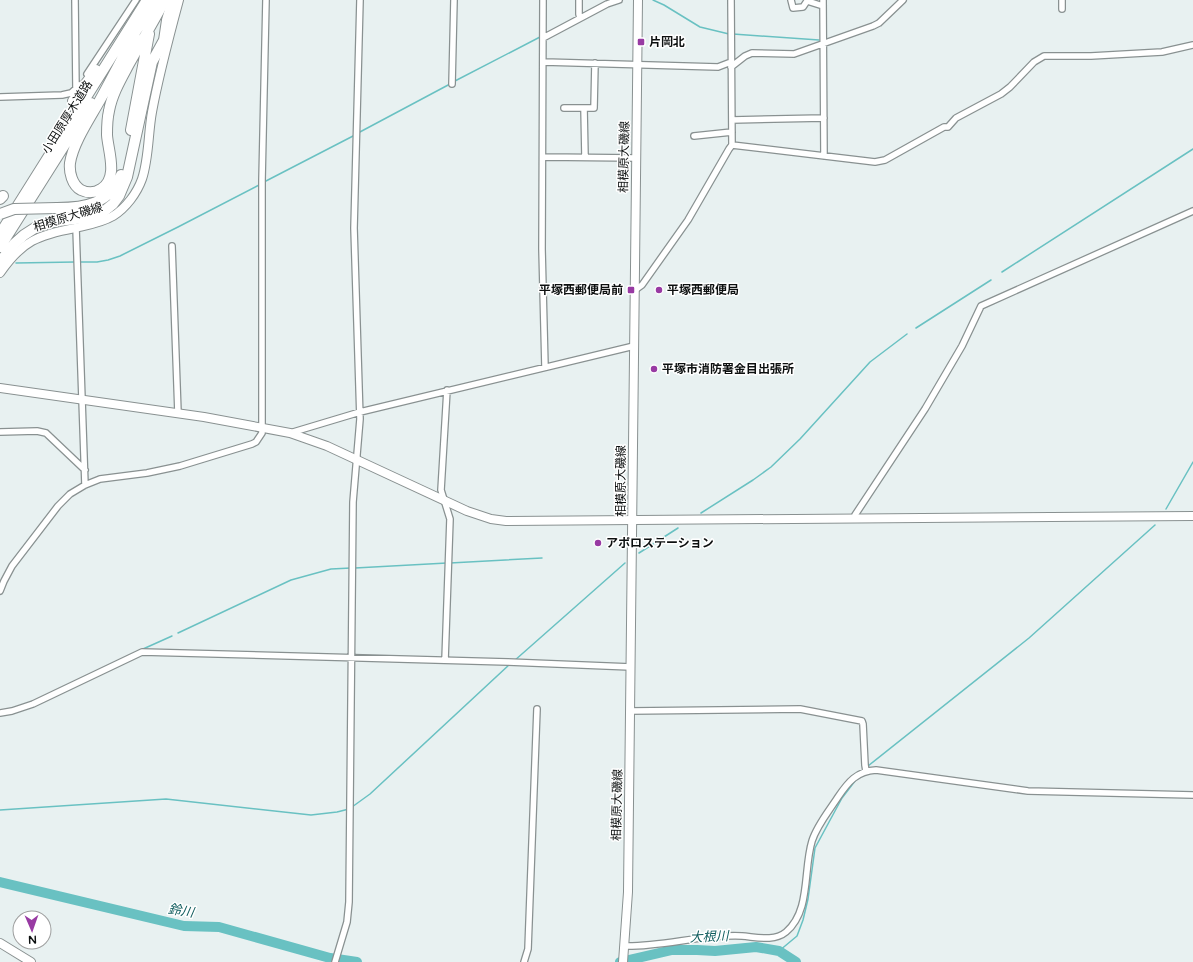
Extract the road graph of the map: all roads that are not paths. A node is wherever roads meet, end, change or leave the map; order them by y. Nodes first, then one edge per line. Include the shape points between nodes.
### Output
1 (75, 0) edge
2 (136, 0) edge
3 (147, 0) edge
4 (156, 0) edge
5 (165, 0) edge
6 (172, 0) edge
7 (178, 0) edge
8 (266, 0) edge
9 (360, 0) edge
10 (454, 0) edge
11 (543, 0) edge
12 (579, 0) edge
13 (618, 0) edge
14 (638, 0) edge
15 (731, 0) edge
16 (791, 0) edge
17 (903, 0) edge
18 (1062, 0) edge
19 (823, 3) edge
20 (1062, 8) dead end
21 (579, 16) junction
22 (153, 20) junction
23 (132, 31) junction
24 (543, 35) junction
25 (163, 42) junction
26 (823, 43) junction
27 (1193, 45) edge
28 (544, 62) junction
29 (595, 63) junction
30 (162, 64) junction
31 (731, 64) junction
32 (637, 65) junction
33 (452, 82) dead end
34 (76, 89) junction
35 (0, 97) edge
36 (73, 100) dead end
37 (564, 108) dead end
38 (584, 108) junction
39 (824, 118) junction
40 (732, 120) junction
41 (732, 132) junction
42 (694, 136) dead end
43 (732, 145) junction
44 (824, 156) junction
45 (543, 157) junction
46 (585, 157) junction
47 (636, 158) junction
48 (1193, 211) edge
49 (0, 214) edge
50 (76, 228) junction
51 (0, 234) edge
52 (172, 246) dead end
53 (0, 247) edge
54 (0, 262) edge
55 (0, 273) edge
56 (635, 290) junction
57 (634, 346) junction
58 (545, 367) junction
59 (0, 388) edge
60 (447, 390) junction
61 (83, 399) junction
62 (360, 412) junction
63 (178, 413) junction
64 (263, 427) junction
65 (0, 432) edge
66 (290, 433) junction
67 (357, 460) junction
68 (85, 470) junction
69 (85, 485) junction
70 (445, 501) junction
71 (1193, 516) edge
72 (855, 519) junction
73 (633, 521) junction
74 (0, 591) edge
75 (352, 658) junction
76 (445, 660) junction
77 (631, 667) junction
78 (537, 709) dead end
79 (630, 711) junction
80 (0, 713) edge
81 (866, 771) junction
82 (1193, 795) edge
83 (0, 943) edge
84 (624, 948) junction
85 (32, 962) edge
86 (335, 962) edge
87 (524, 962) edge
88 (623, 962) edge

1 - 34 street
2 - 34 street
3 - 23 highway, 小田原厚木道路
4 - 23 highway, 小田原厚木道路
5 - 22 highway
6 - 25 main road, 相模原大磯線
7 - 25 main road
7 - 30 main road, 相模原大磯線
8 - 64 street via 262,180
9 - 62 street via 354,228
10 - 33 street
11 - 24 street
12 - 21 street
13 - 21 street
14 - 32 main road, 相模原大磯線
15 - 31 street
16 - 19 street via 793,8 803,6 807,1
17 - 26 street via 873,26
18 - 20 street
19 - 26 street
21 - 24 street
22 - 23 highway via 111,101 107,122 110,179 100,190 86,192 74,184 70,163 89,119 122,60
22 - 49 highway, bridge via 125,164 117,185 101,200 87,205 14,209
23 - 36 highway
23 - 51 highway, 小田原厚木道路
23 - 53 highway, 小田原厚木道路
24 - 28 street
25 - 30 main road, 相模原大磯線
25 - 54 highway via 152,62 127,177 119,196 103,212 92,217 38,226 14,244
26 - 31 street via 794,54 752,53
26 - 39 street
27 - 44 street via 1162,52 1044,56 1034,62 1001,94 956,118 948,127 885,160 875,162
28 - 29 street
28 - 45 street
29 - 32 street
29 - 38 street via 594,108
30 - 50 main road, 相模原大磯線 via 138,188 132,199 114,216
31 - 32 street via 718,67
31 - 40 street
32 - 47 main road, 相模原大磯線
34 - 35 street via 62,95
37 - 38 street
38 - 46 street
39 - 40 street
39 - 44 street
40 - 41 street
41 - 42 street
41 - 43 street
43 - 44 street
43 - 56 street via 688,220 642,285
45 - 46 street
45 - 58 street
46 - 47 street
47 - 56 main road, 相模原大磯線
48 - 72 street via 981,306 926,410 855,515
50 - 55 main road, 相模原大磯線 via 39,237 20,250
50 - 61 street
52 - 63 street
56 - 57 main road, 相模原大磯線
57 - 58 street
57 - 73 main road, 相模原大磯線
58 - 60 street
59 - 61 main road
60 - 62 street
60 - 70 street via 441,490
61 - 63 main road
61 - 68 street
62 - 66 street
62 - 67 street
63 - 64 main road
64 - 66 main road
64 - 69 street via 262,433 252,444 180,466 100,479
65 - 68 street via 46,433
66 - 67 main road
67 - 70 main road
67 - 75 street via 353,502
68 - 69 street
69 - 74 street via 70,494 58,506 12,566
70 - 73 main road via 491,519 506,521
70 - 76 street via 450,518
71 - 72 main road
72 - 73 main road
73 - 77 main road, 相模原大磯線
75 - 76 street
75 - 80 street via 142,652 22,709
75 - 86 street via 349,902 347,922
76 - 77 street
77 - 79 main road, 相模原大磯線
78 - 87 street via 528,953
79 - 81 street via 800,709 862,721
79 - 84 main road, 相模原大磯線 via 628,892
81 - 82 street via 876,770 1028,791
81 - 84 street via 852,779 817,829 812,840 800,912 786,932 776,938 693,938
83 - 85 main road
84 - 88 main road, 相模原大磯線

